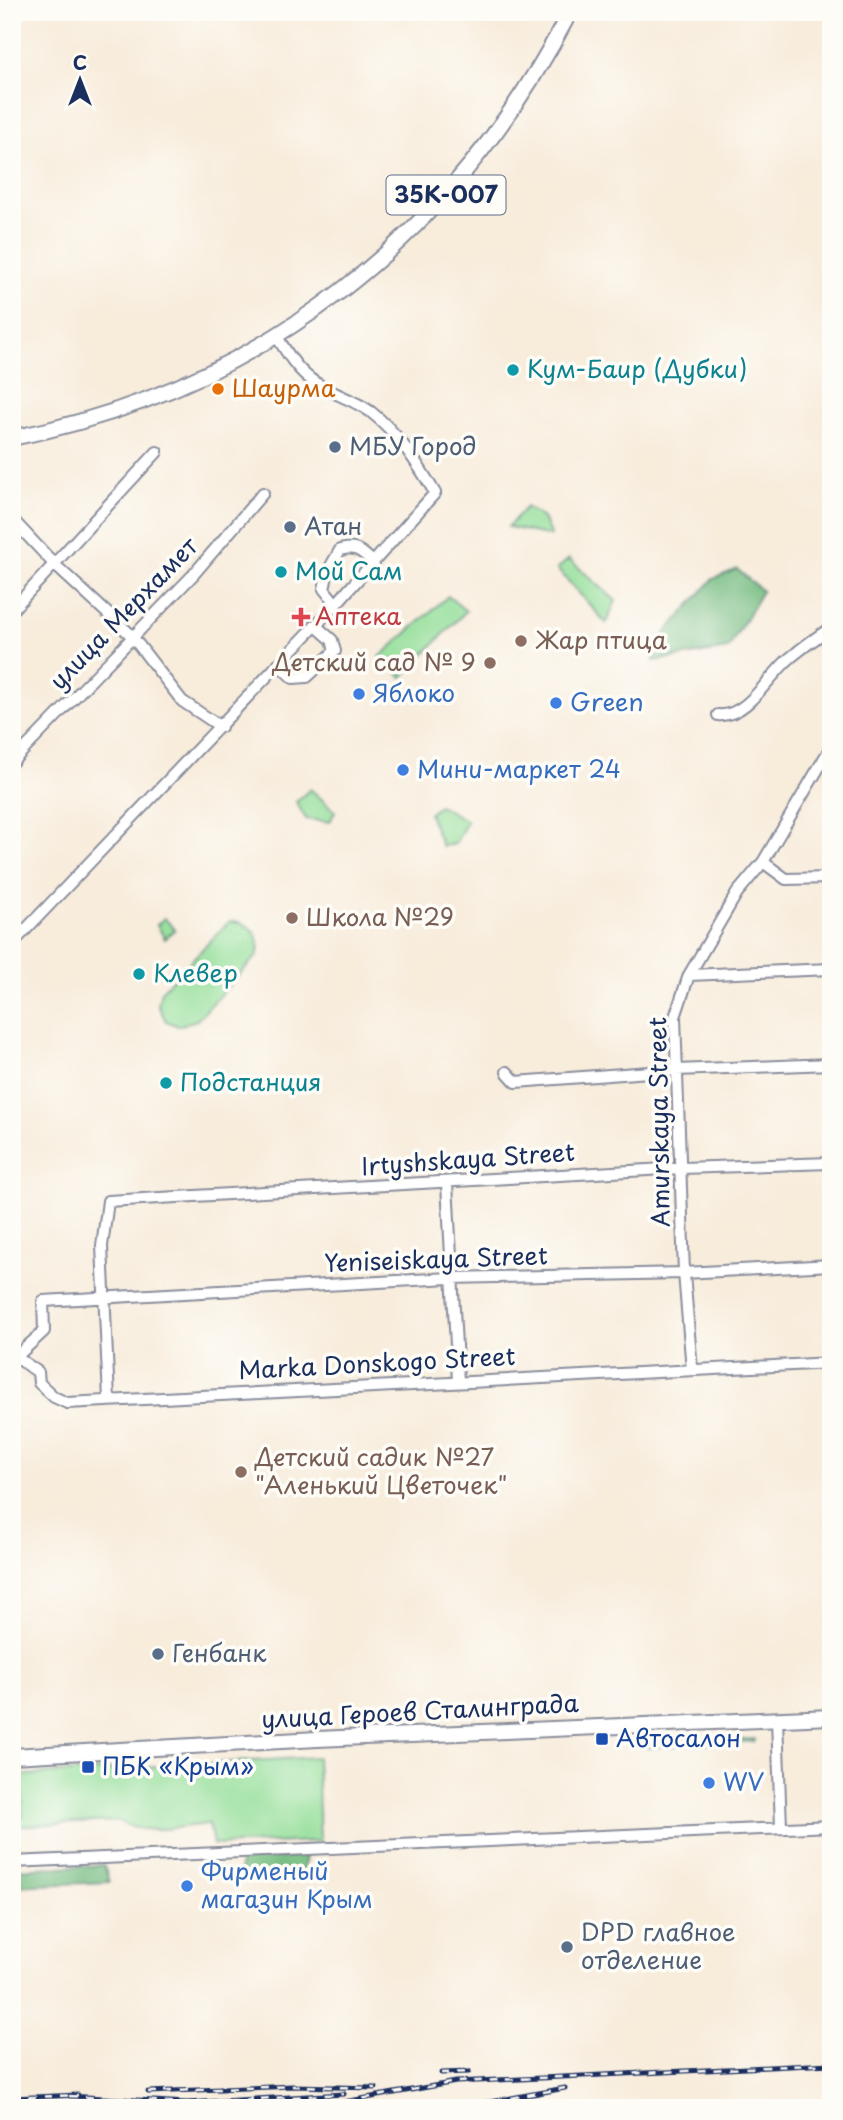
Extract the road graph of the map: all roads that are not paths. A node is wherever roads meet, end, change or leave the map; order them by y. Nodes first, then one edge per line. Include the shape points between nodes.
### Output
1 (570, 12) edge
2 (276, 335) junction
3 (12, 438) edge
4 (157, 452) dead end
5 (263, 493) dead end
6 (12, 519) edge
7 (374, 563) junction
8 (55, 566) junction
9 (336, 604) junction
10 (12, 610) edge
11 (315, 625) junction
12 (831, 628) edge
13 (131, 635) junction
14 (278, 664) junction
15 (718, 715) dead end
16 (220, 727) junction
17 (831, 747) edge
18 (12, 762) edge
19 (763, 862) junction
20 (831, 878) edge
21 (12, 944) edge
22 (831, 970) edge
23 (690, 975) junction
24 (831, 1064) edge
25 (676, 1070) junction
26 (506, 1072) dead end
27 (831, 1163) edge
28 (682, 1168) junction
29 (447, 1184) junction
30 (831, 1265) edge
31 (684, 1273) junction
32 (450, 1278) junction
33 (103, 1299) junction
34 (43, 1301) joint
35 (831, 1363) edge
36 (692, 1370) junction
37 (458, 1381) junction
38 (109, 1400) junction
39 (831, 1717) edge
40 (777, 1719) junction
41 (12, 1756) edge
42 (831, 1826) edge
43 (781, 1827) junction
44 (12, 1862) edge

1 - 2 main road, 35К-007 via 512,113 457,183 352,284
2 - 3 main road, 35К-007 via 157,396 105,415
2 - 7 street via 310,379 349,397 382,423 435,493
4 - 8 street
5 - 13 street, улица Мерхамет via 193,575
6 - 8 street
7 - 9 street
7 - 9 street via 358,549 340,550 324,589
8 - 10 street
8 - 13 street
9 - 11 street
11 - 14 street
11 - 14 street via 332,640 335,651 307,677 293,678
12 - 15 street via 788,659 738,709
13 - 16 street via 182,701
13 - 18 street, улица Мерхамет
14 - 16 street
16 - 21 street
17 - 19 street, Amurskaya Street
19 - 20 street via 786,879
19 - 23 street, Amurskaya Street via 737,893
22 - 23 street
23 - 25 street, Amurskaya Street via 675,1017
24 - 25 street
25 - 26 street via 516,1082
25 - 28 street, Amurskaya Street
27 - 28 street, Irtyshskaya Street
28 - 29 street, Irtyshskaya Street
28 - 31 street, Amurskaya Street
29 - 32 street
29 - 33 street, Irtyshskaya Street via 108,1201 102,1246
30 - 31 street, Yeniseiskaya Street
31 - 32 street, Yeniseiskaya Street
31 - 36 street, Amurskaya Street
32 - 33 street, Yeniseiskaya Street
32 - 37 street
33 - 34 street, Yeniseiskaya Street
33 - 38 street
34 - 38 street, Marka Donskogo Street via 44,1331 16,1357 38,1372 39,1383 61,1400
35 - 36 street, Marka Donskogo Street
36 - 37 street, Marka Donskogo Street
37 - 38 street, Marka Donskogo Street
39 - 40 main road, улица Героев Сталинграда
40 - 41 main road, улица Героев Сталинграда
40 - 43 street
42 - 43 street
43 - 44 street

